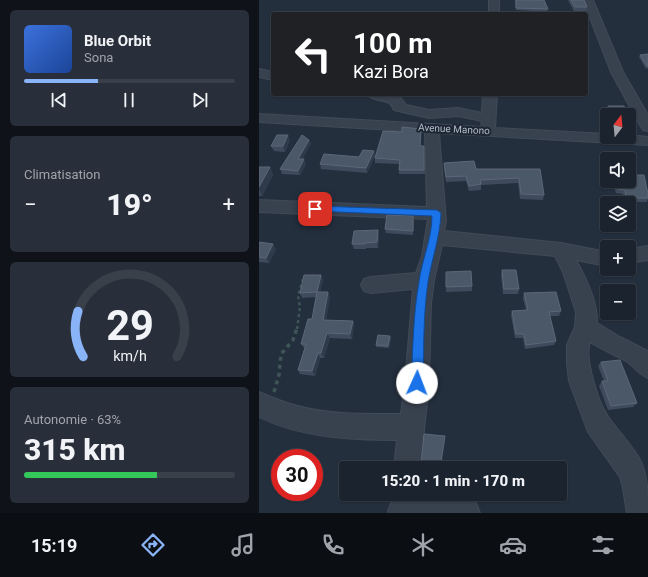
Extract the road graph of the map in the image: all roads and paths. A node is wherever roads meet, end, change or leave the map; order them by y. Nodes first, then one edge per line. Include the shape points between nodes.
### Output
1 (494, 0) edge
2 (588, 0) edge
3 (494, 12) edge
4 (259, 73) edge
5 (271, 76) edge
6 (376, 96) edge
7 (490, 96) edge
8 (259, 118) edge
9 (488, 124) junction
10 (648, 127) edge
11 (432, 128) junction
12 (648, 141) edge
13 (259, 206) edge
14 (437, 213) junction
15 (434, 237) junction
16 (561, 250) junction
17 (648, 253) edge
18 (636, 255) edge
19 (600, 257) edge
20 (304, 276) edge
21 (424, 280) junction
22 (371, 285) dead end
23 (586, 327) junction
24 (648, 367) edge
25 (263, 407) edge
26 (413, 427) junction
27 (408, 461) edge
28 (402, 506) edge
29 (466, 513) edge
30 (641, 513) edge

1 - 3 street
2 - 10 street via 617,72
4 - 5 street
6 - 9 street via 395,100 400,104 399,107 429,114 458,112
7 - 9 street
8 - 11 street, Avenue Manono
9 - 11 street, Avenue Manono
9 - 12 street, Avenue Manono via 556,137
11 - 14 street
13 - 14 street
14 - 15 street
15 - 16 street
15 - 21 street
16 - 19 street
16 - 23 street via 573,272 587,312
17 - 18 street
20 - 25 path via 298,296 298,326 293,340 281,354 277,385
21 - 22 street
21 - 26 street
23 - 24 street via 632,352
23 - 30 street via 579,345 578,364 581,381 597,423 631,470
25 - 26 street via 297,419 321,423
26 - 27 street
28 - 29 street

